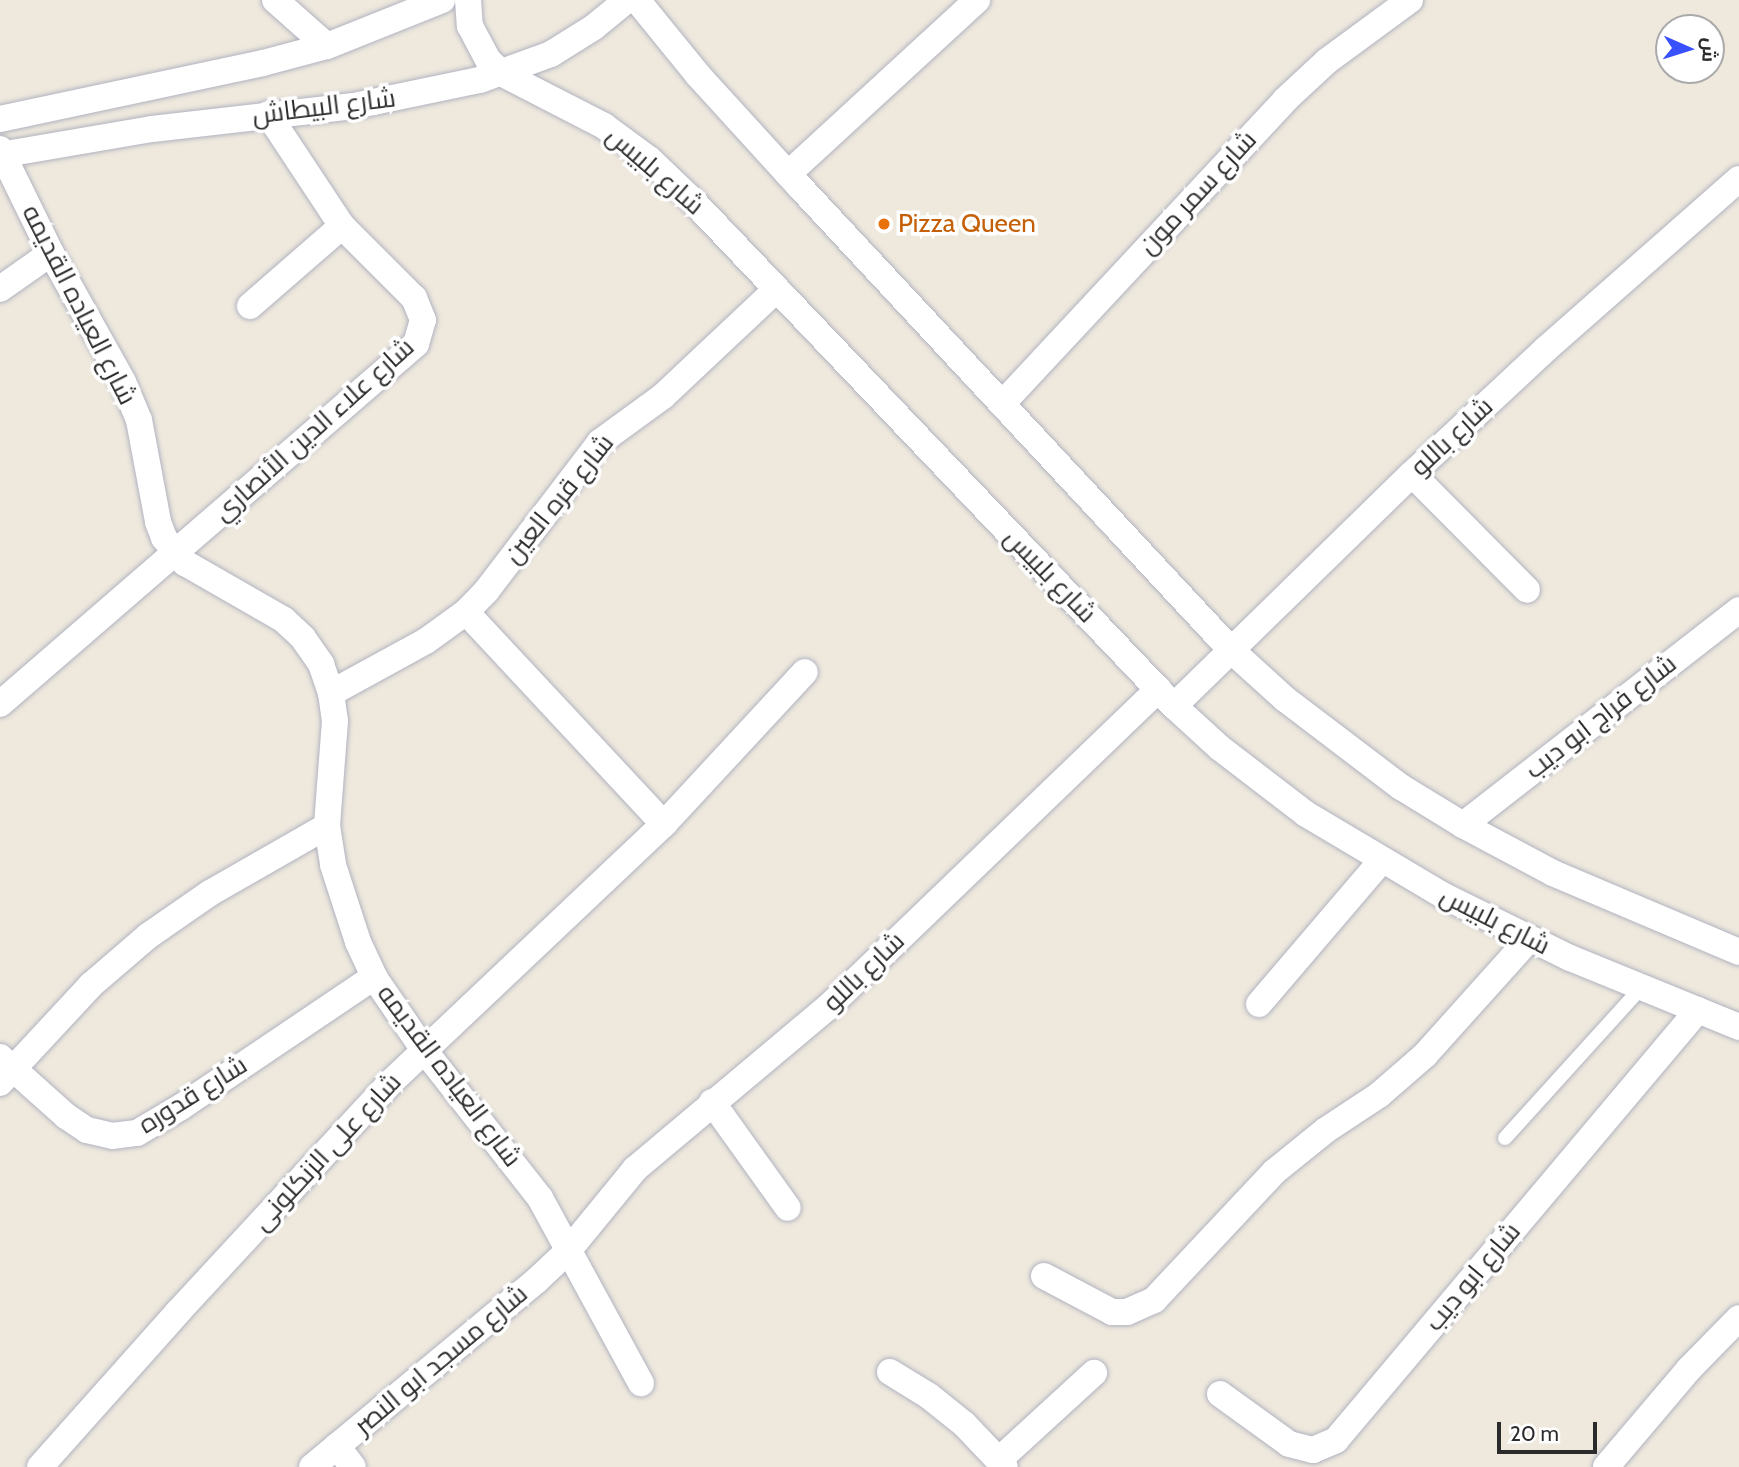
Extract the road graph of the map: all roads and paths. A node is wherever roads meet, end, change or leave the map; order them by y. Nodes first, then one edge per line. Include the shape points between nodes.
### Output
1 (275, 0) edge
2 (442, 0) edge
3 (468, 0) edge
4 (627, 0) edge
5 (637, 0) edge
6 (977, 0) edge
7 (1410, 0) edge
8 (327, 46) junction
9 (503, 74) junction
10 (268, 114) junction
11 (0, 119) edge
12 (1, 153) edge
13 (788, 174) junction
14 (1739, 179) edge
15 (342, 226) junction
16 (51, 253) junction
17 (0, 289) edge
18 (777, 289) junction
19 (250, 306) dead end
20 (1002, 404) junction
21 (1412, 474) junction
22 (174, 553) junction
23 (1527, 590) dead end
24 (1739, 610) edge
25 (466, 612) junction
26 (1231, 650) junction
27 (806, 672) dead end
28 (331, 693) junction
29 (1166, 697) junction
30 (0, 704) edge
31 (664, 824) junction
32 (1463, 825) junction
33 (327, 827) junction
34 (1381, 861) junction
35 (1529, 939) junction
36 (1735, 946) edge
37 (374, 977) junction
38 (1641, 988) junction
39 (1259, 1004) dead end
40 (1698, 1010) junction
41 (1739, 1027) edge
42 (424, 1050) junction
43 (4, 1069) edge
44 (712, 1102) junction
45 (1505, 1138) dead end
46 (788, 1208) dead end
47 (568, 1251) junction
48 (1044, 1276) dead end
49 (1739, 1318) edge
50 (890, 1372) dead end
51 (1094, 1373) dead end
52 (640, 1383) dead end
53 (1220, 1394) dead end
54 (345, 1457) edge
55 (1002, 1464) edge
56 (40, 1467) edge
57 (312, 1467) edge
58 (1606, 1467) edge

1 - 8 street
2 - 8 street, شارع البيطاش
3 - 9 street, شارع بلبيس via 477,44
4 - 9 street, شارع البيطاش via 573,42
5 - 13 street
6 - 13 street
7 - 20 street, شارع سمر مون via 1326,61 1285,100
8 - 11 street, شارع البيطاش
9 - 10 street, شارع البيطاش via 418,95
9 - 18 street, شارع بلبيس via 604,126 649,159
10 - 12 street, شارع البيطاش
10 - 15 street, شارع علاء الدين الأنصاري
12 - 16 street, شارع العياده القديمه
13 - 20 street
14 - 21 street, شارع باللو
15 - 19 street
15 - 22 street, شارع علاء الدين الأنصاري via 414,298 423,320 416,344
16 - 17 street
16 - 22 street, شارع العياده القديمه via 123,382 139,421 158,522
18 - 25 street, شارع قره العين via 652,405 600,442
18 - 29 street, شارع بلبيس
20 - 26 street
21 - 23 street
21 - 26 street, شارع باللو
22 - 28 street, شارع العياده القديمه via 185,564 284,620 321,664
22 - 30 street, شارع علاء الدين الأنصاري
24 - 32 street, شارع فراج ابو ديب
25 - 28 street, شارع قره العين via 426,641
25 - 31 street
26 - 29 street, شارع باللو
26 - 32 street via 1342,744
27 - 31 street, شارع على الزنكلونى
28 - 33 street, شارع العياده القديمه via 335,721
29 - 34 street, شارع بلبيس via 1269,787
29 - 44 street, شارع باللو via 827,1008
31 - 42 street, شارع على الزنكلونى
32 - 36 street via 1553,873
33 - 37 street, شارع العياده القديمه via 333,865
33 - 43 street via 210,893 148,936
34 - 35 street, شارع بلبيس
34 - 39 street
35 - 38 street, شارع بلبيس
35 - 48 street via 1425,1055 1274,1172 1154,1300 1127,1312 1112,1312
37 - 42 street, شارع العياده القديمه
37 - 43 street, شارع قدوره via 137,1133 112,1136 87,1130
38 - 40 street, شارع بلبيس
38 - 45 lane
40 - 41 street, شارع بلبيس
40 - 53 street, شارع ابو ديب via 1336,1440 1313,1450 1289,1444
42 - 47 street, شارع العياده القديمه via 523,1174
42 - 56 street, شارع على الزنكلونى
44 - 46 street
44 - 47 street, شارع باللو via 635,1169
47 - 52 street, شارع العياده القديمه
47 - 54 street, شارع مسجد ابو النصر
49 - 58 street
50 - 55 street via 946,1410
51 - 55 street
54 - 57 street, شارع مسجد ابو النصر

